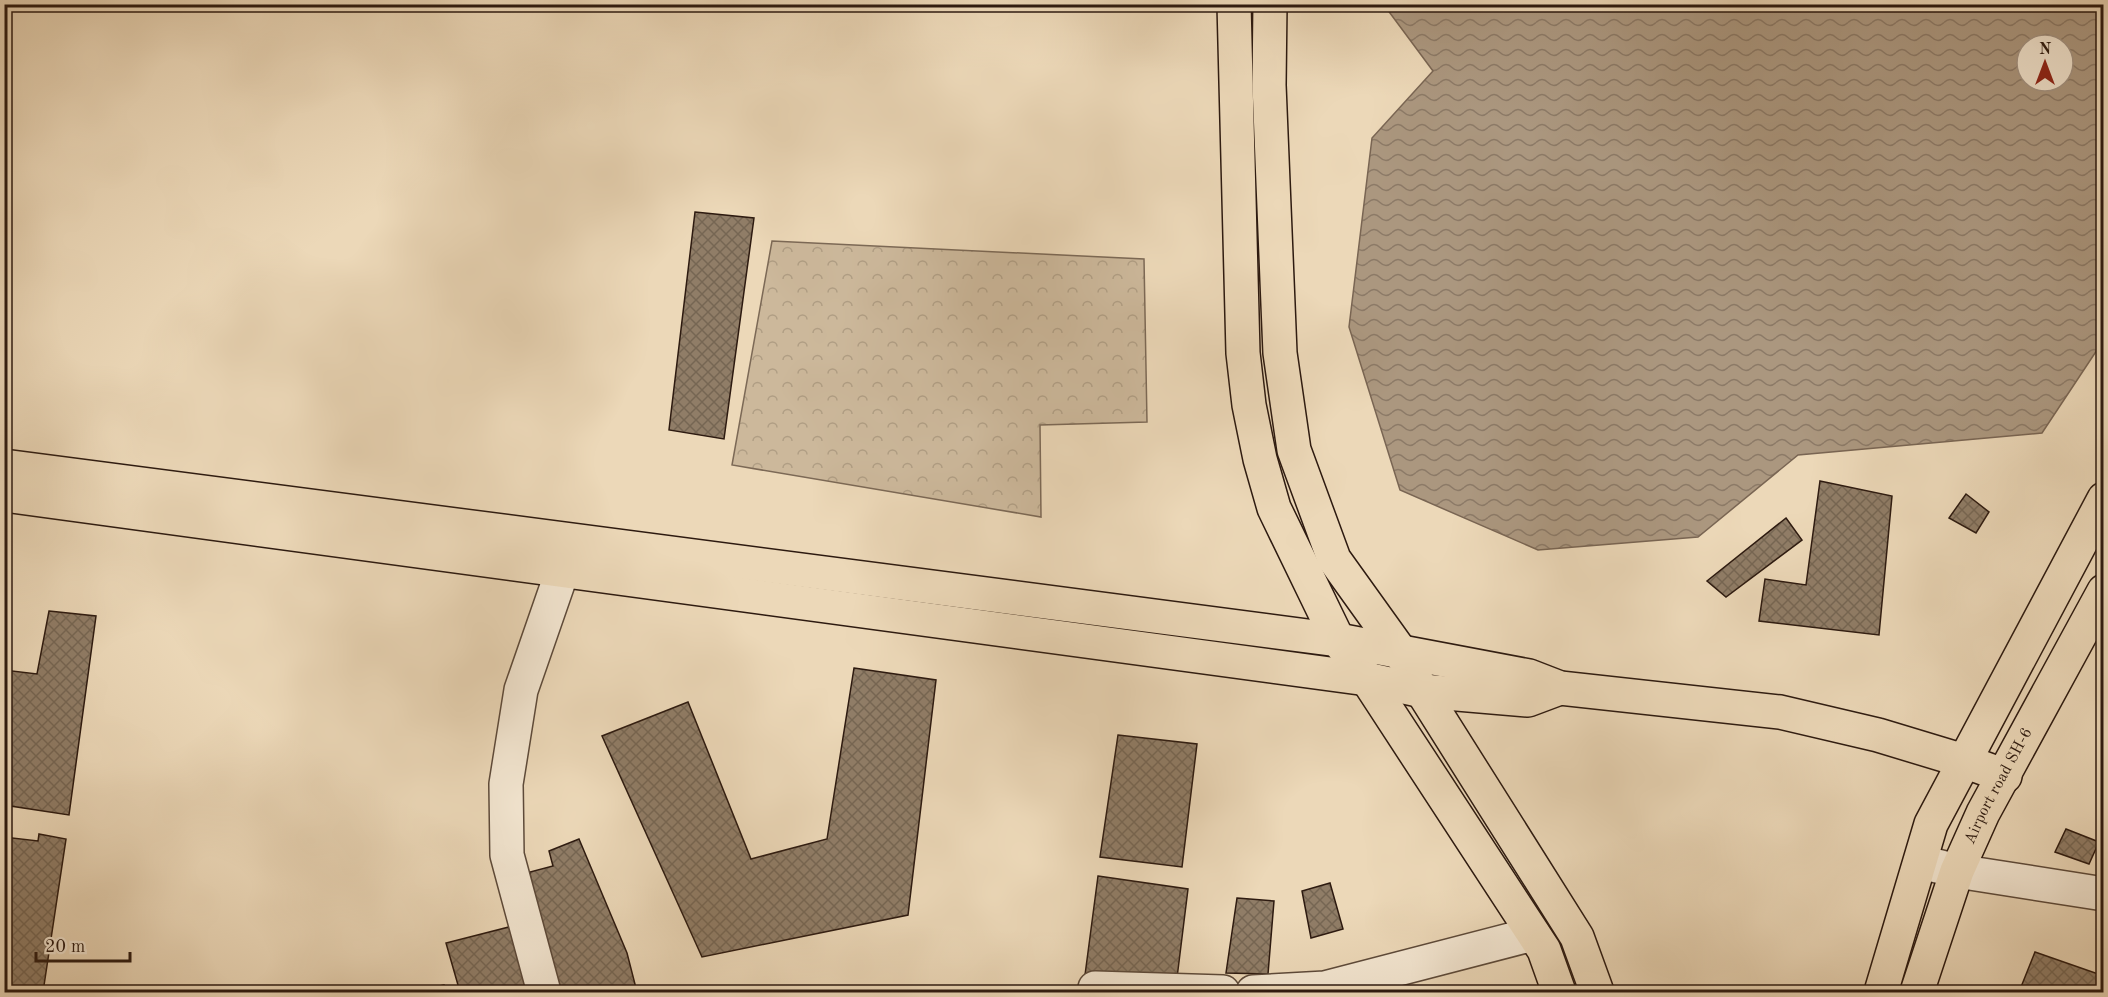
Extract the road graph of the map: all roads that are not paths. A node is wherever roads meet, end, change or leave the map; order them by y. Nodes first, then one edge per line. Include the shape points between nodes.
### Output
1 (1234, 4) edge
2 (1270, 4) edge
3 (4, 466) edge
4 (4, 495) edge
5 (2103, 499) edge
6 (563, 570) junction
7 (2103, 591) edge
8 (1338, 640) junction
9 (1400, 651) junction
10 (1367, 679) junction
11 (1560, 688) junction
12 (1422, 691) junction
13 (1964, 761) junction
14 (2005, 776) junction
15 (1921, 862) junction
16 (1957, 871) junction
17 (2103, 894) edge
18 (1533, 934) junction
19 (1325, 990) edge
20 (544, 993) edge
21 (1095, 993) edge
22 (1223, 993) edge
23 (1253, 993) edge
24 (1559, 993) edge
25 (1597, 993) edge
26 (1881, 993) edge
27 (1917, 993) edge

1 - 8 main road via 1243,342 1249,405 1274,508
2 - 9 main road via 1269,85 1280,353 1294,450 1334,559
3 - 8 main road
4 - 6 main road
5 - 13 main road
6 - 10 main road
6 - 20 street via 521,690 506,784 507,855
7 - 14 main road, Airport road SH-6
8 - 9 main road
8 - 10 main road
9 - 11 main road via 1529,676
9 - 12 main road
10 - 12 main road
10 - 18 main road
11 - 12 main road via 1528,700
11 - 13 main road via 1780,712
12 - 25 main road via 1578,937
13 - 14 main road
13 - 15 main road via 1931,824
14 - 16 main road, Airport road SH-6
15 - 16 street
15 - 26 main road
16 - 17 street
16 - 27 main road, Airport road SH-6
18 - 19 street
18 - 24 main road via 1544,951
19 - 23 street
21 - 22 street via 1095,988

